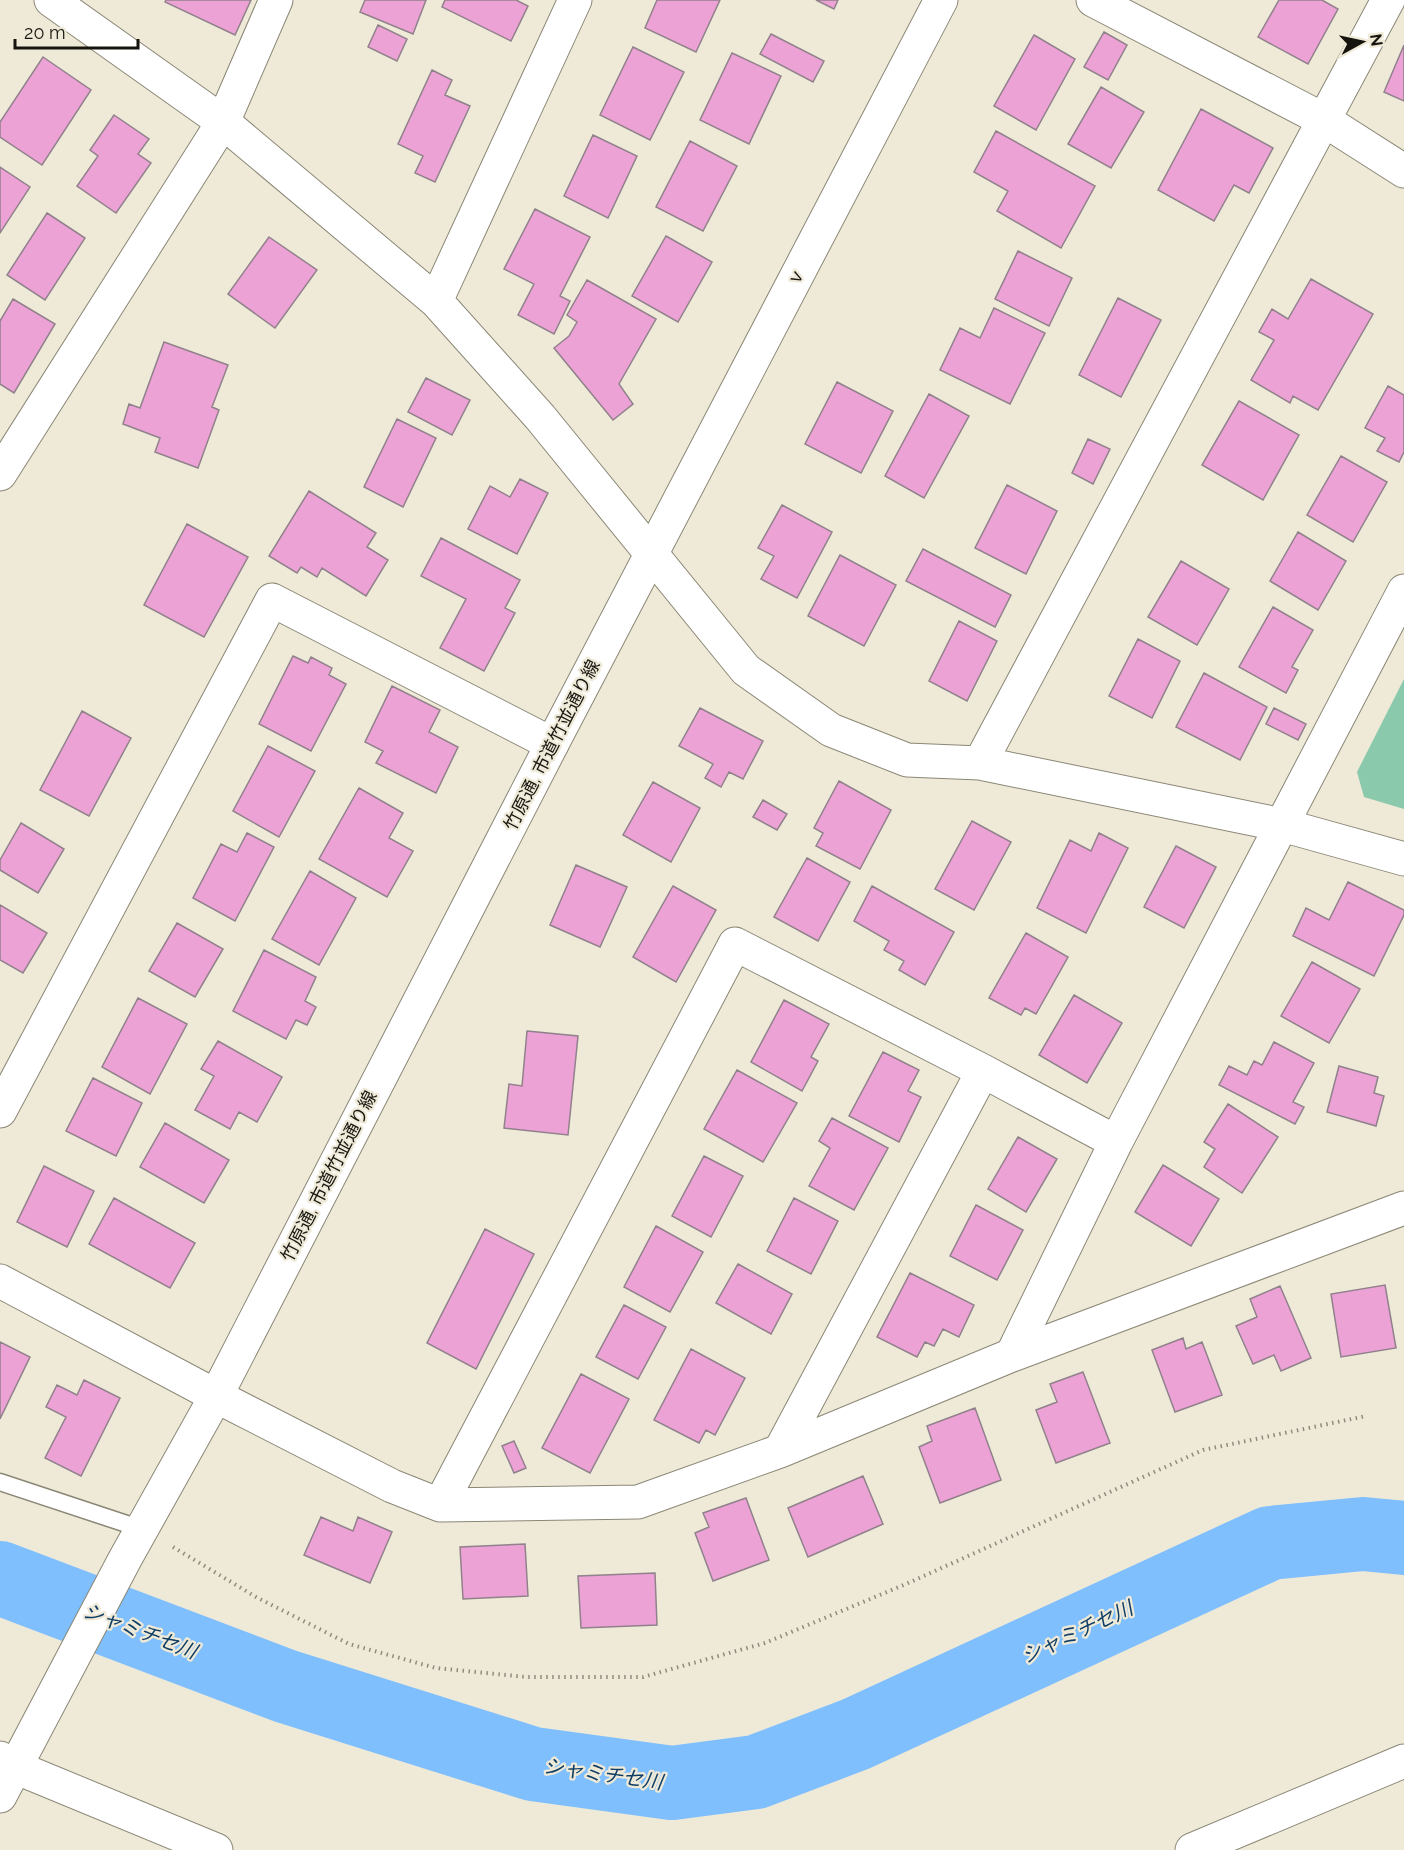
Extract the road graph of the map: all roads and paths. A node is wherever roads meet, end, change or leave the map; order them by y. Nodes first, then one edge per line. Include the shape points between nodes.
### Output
1 (51, 0) edge
2 (276, 0) edge
3 (575, 0) edge
4 (941, 0) edge
5 (1093, 0) edge
6 (1388, 0) edge
7 (1324, 120) junction
8 (223, 122) junction
9 (1404, 171) edge
10 (436, 301) junction
11 (0, 474) edge
12 (652, 554) junction
13 (1404, 591) edge
14 (552, 744) junction
15 (980, 763) junction
16 (1282, 825) junction
17 (1404, 860) edge
18 (984, 1071) junction
19 (0, 1111) edge
20 (1116, 1142) junction
21 (1404, 1207) edge
22 (0, 1281) edge
23 (1012, 1355) junction
24 (216, 1396) junction
25 (1366, 1416) dead end
26 (780, 1451) junction
27 (0, 1482) edge
28 (440, 1505) junction
29 (142, 1529) junction
30 (1404, 1761) edge
31 (8, 1762) edge
32 (0, 1796) edge
33 (216, 1850) edge
34 (1192, 1850) edge

1 - 8 street
2 - 8 street
3 - 10 street
4 - 12 street, ｖ
5 - 7 street
6 - 7 street
7 - 9 street
7 - 15 street
8 - 10 street
8 - 11 street
10 - 12 street via 540,417
12 - 14 street, 竹原通, 市道竹並通り線
12 - 15 street via 746,670 831,729 906,760
13 - 16 street
14 - 19 street via 272,600
14 - 24 street, 竹原通, 市道竹並通り線
15 - 16 street
16 - 17 street
16 - 20 street
18 - 20 street
18 - 26 street
18 - 28 street via 735,944
20 - 23 street
21 - 23 street
22 - 24 street
23 - 26 street
24 - 28 street via 392,1486
24 - 29 street, 竹原通, 市道竹並通り線
25 - 29 path via 1203,1450 765,1643 643,1677 526,1677 436,1668 349,1644 256,1597
26 - 28 street via 638,1502
27 - 29 lane
29 - 31 street, 竹原通, 市道竹並通り線 via 54,1696
30 - 34 street
31 - 32 street, 竹原通, 市道竹並通り線
31 - 33 street

